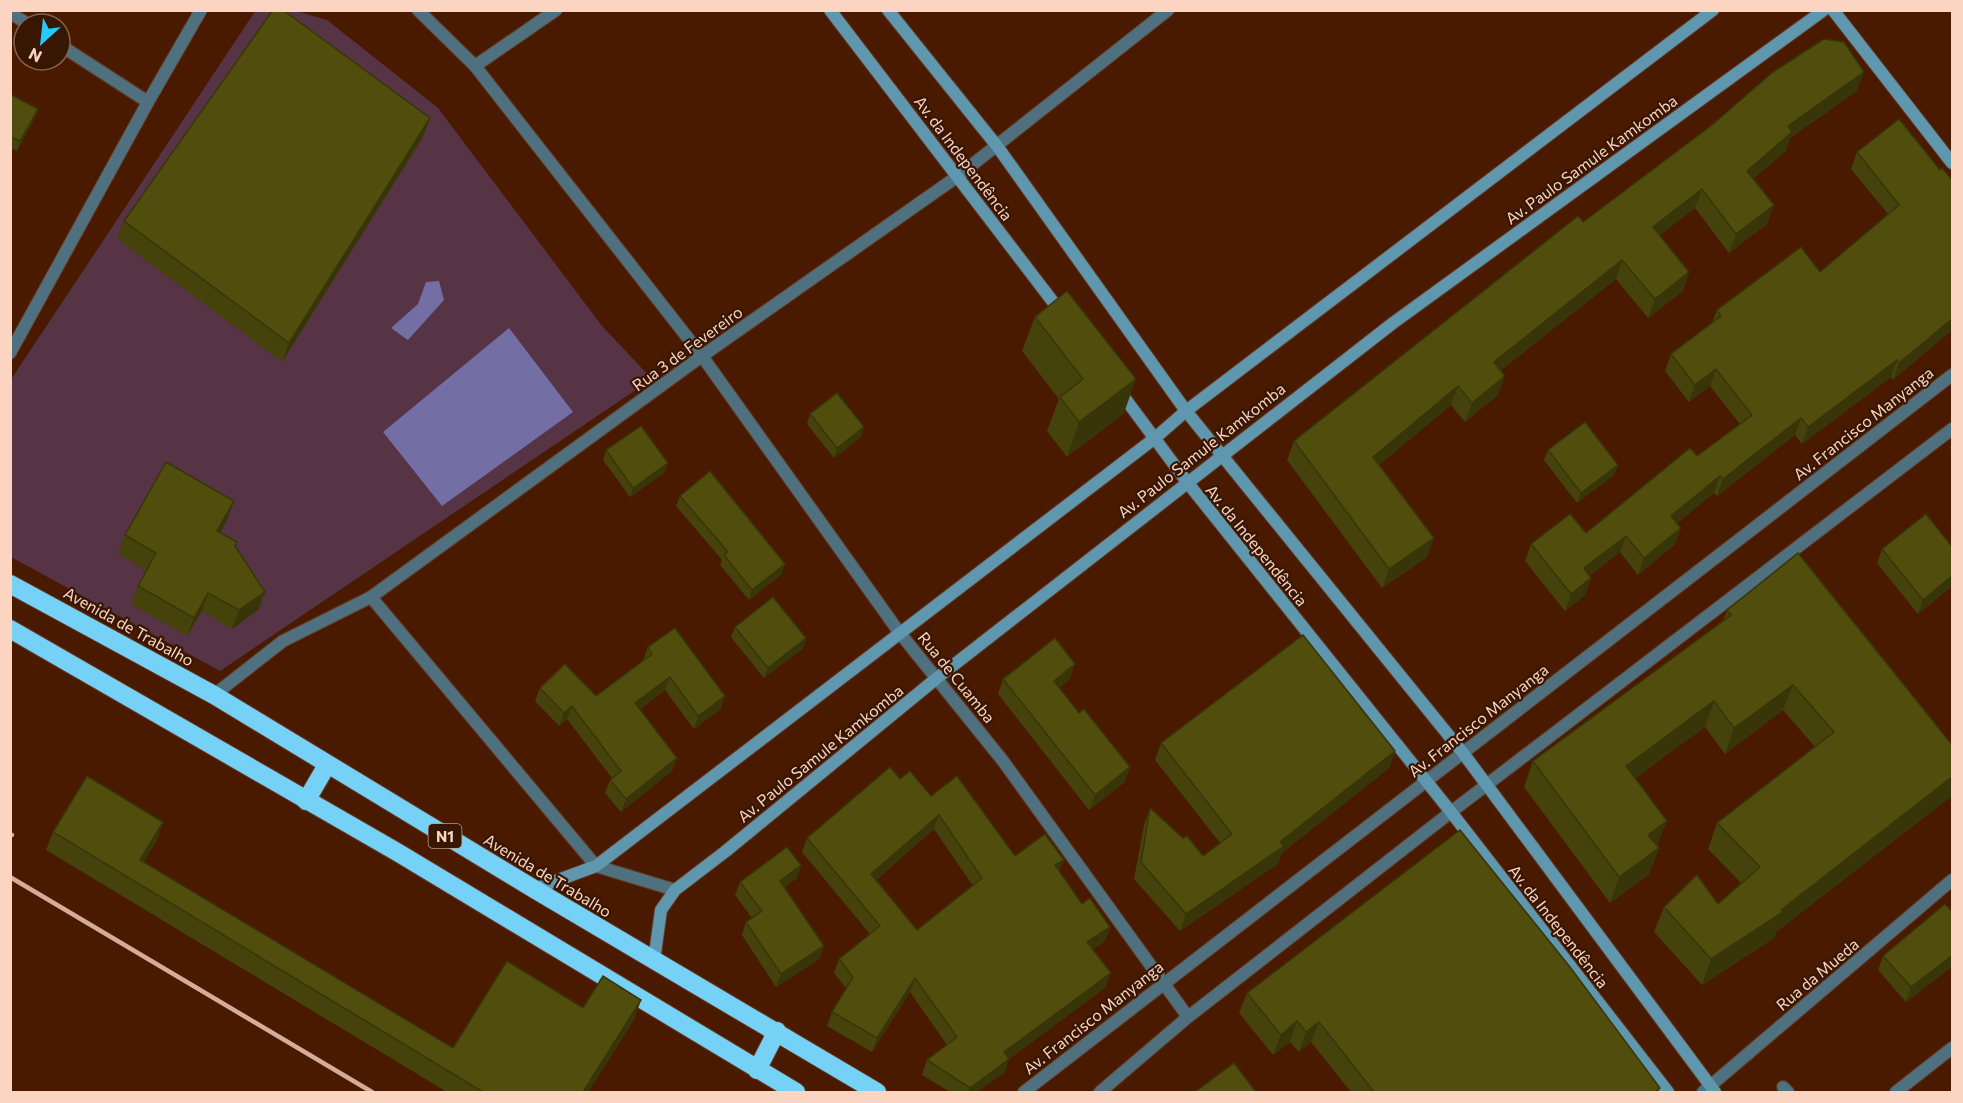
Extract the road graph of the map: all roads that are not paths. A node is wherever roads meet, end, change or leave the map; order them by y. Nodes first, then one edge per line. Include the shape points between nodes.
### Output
1 (201, 10) edge
2 (418, 10) edge
3 (556, 10) edge
4 (830, 10) edge
5 (888, 10) edge
6 (1168, 10) edge
7 (1713, 10) edge
8 (1824, 10) edge
9 (1833, 10) edge
10 (72, 53) edge
11 (475, 66) junction
12 (148, 102) junction
13 (997, 146) junction
14 (1953, 163) edge
15 (958, 176) junction
16 (1070, 326) edge
17 (10, 353) edge
18 (702, 356) junction
19 (1953, 375) edge
20 (1112, 382) edge
21 (1186, 411) junction
22 (1953, 429) edge
23 (1155, 438) junction
24 (1220, 456) junction
25 (1187, 482) junction
26 (10, 584) edge
27 (371, 597) junction
28 (10, 629) edge
29 (899, 632) junction
30 (937, 678) junction
31 (214, 695) junction
32 (1462, 753) junction
33 (327, 765) junction
34 (1425, 782) junction
35 (1488, 786) junction
36 (306, 801) junction
37 (1451, 813) junction
38 (596, 866) junction
39 (1953, 880) edge
40 (534, 889) junction
41 (675, 890) junction
42 (654, 961) junction
43 (1163, 983) junction
44 (1188, 1017) junction
45 (777, 1031) junction
46 (1953, 1048) edge
47 (757, 1070) junction
48 (1709, 1090) edge
49 (796, 1092) edge
50 (877, 1092) edge
51 (1024, 1092) edge
52 (1100, 1092) edge
53 (1668, 1092) edge
54 (1896, 1092) edge

1 - 12 street
2 - 11 street, Rua de Cuamba
3 - 11 street
4 - 15 main road, Av. da Independência
5 - 13 main road, Av. da Independência
6 - 13 street, Rua 3 de Fevereiro
7 - 21 main road
8 - 24 main road, Av. Paulo Samule Kamkomba via 1393,323
9 - 14 main road
10 - 12 street
11 - 18 street, Rua de Cuamba
12 - 17 street
13 - 15 street, Rua 3 de Fevereiro
13 - 21 main road, Av. da Independência
15 - 16 main road, Av. da Independência
15 - 18 street, Rua 3 de Fevereiro
18 - 27 street, Rua 3 de Fevereiro
18 - 29 street, Rua de Cuamba
19 - 32 street, Av. Francisco Manyanga
20 - 23 main road, Av. da Independência
21 - 23 main road
21 - 24 main road, Av. da Independência
22 - 35 street
23 - 25 main road, Av. da Independência
23 - 29 main road
24 - 25 main road, Av. Paulo Samule Kamkomba
24 - 32 main road, Av. da Independência
25 - 30 main road, Av. Paulo Samule Kamkomba
25 - 34 main road, Av. da Independência
26 - 31 highway, Avenida de Trabalho / N1
27 - 31 street, Rua 3 de Fevereiro via 283,641
27 - 38 street
28 - 36 highway, N1
29 - 30 street, Rua de Cuamba
29 - 38 main road
30 - 41 main road, Av. Paulo Samule Kamkomba
30 - 43 street, Rua de Cuamba via 1003,761
31 - 33 highway, Avenida de Trabalho / N1
32 - 34 street, Av. Francisco Manyanga
32 - 35 main road, Av. da Independência
33 - 36 highway
33 - 40 highway, Avenida de Trabalho / N1
34 - 37 main road, Av. da Independência
34 - 43 street, Av. Francisco Manyanga
35 - 37 street
35 - 48 main road, Av. da Independência
36 - 47 highway, N1
37 - 44 street
37 - 53 main road, Av. da Independência
38 - 40 main road
38 - 41 street
39 - 48 street, Rua da Mueda
40 - 42 highway, Avenida de Trabalho / N1
41 - 42 main road, Av. Paulo Samule Kamkomba via 661,910
42 - 45 highway, Avenida de Trabalho / N1
43 - 44 street, Rua de Cuamba
43 - 51 street, Av. Francisco Manyanga
44 - 52 street
45 - 47 highway
45 - 50 highway, Avenida de Trabalho / N1
46 - 54 street
47 - 49 highway, N1

